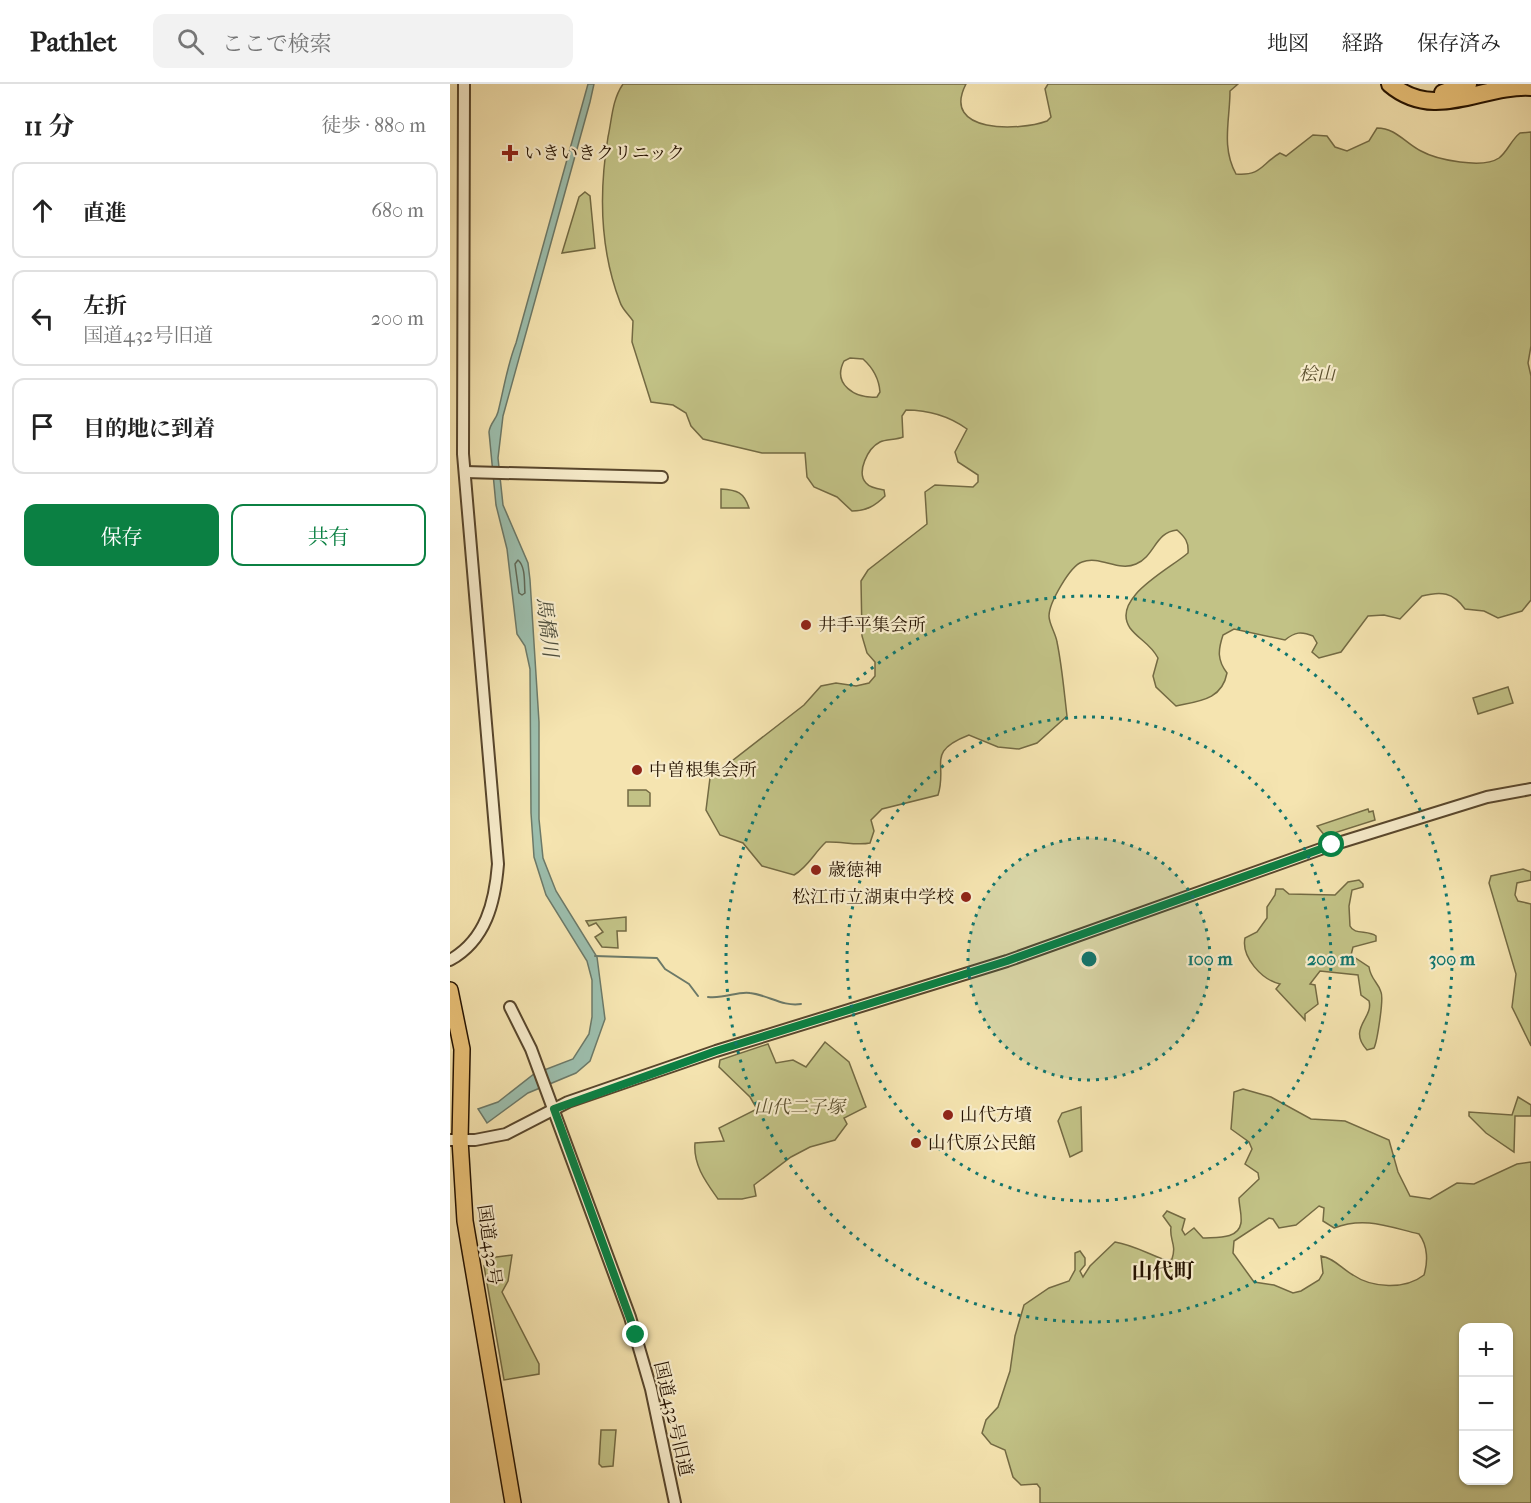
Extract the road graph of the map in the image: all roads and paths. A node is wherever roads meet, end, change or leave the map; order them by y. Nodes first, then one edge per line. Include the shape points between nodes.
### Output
1 (464, 84) edge
2 (1390, 84) edge
3 (1402, 84) edge
4 (1468, 84) edge
5 (1531, 87) edge
6 (465, 472) junction
7 (662, 477) dead end
8 (1531, 789) edge
9 (450, 960) edge
10 (450, 990) edge
11 (510, 1007) dead end
12 (554, 1109) junction
13 (455, 1140) edge
14 (513, 1503) edge
15 (675, 1503) edge

1 - 6 street
2 - 5 highway via 1410,96 1432,101
3 - 4 highway via 1436,94 1453,92
6 - 7 street
6 - 9 street via 498,864 490,911 476,938
8 - 12 street via 1487,797 1332,845 1007,961 716,1051
10 - 13 highway, 国道432号 via 462,1049
11 - 12 street, 国道432号旧道
12 - 13 street via 506,1134
12 - 15 street, 国道432号旧道 via 630,1317 651,1389
13 - 14 highway, 国道432号 via 470,1258

